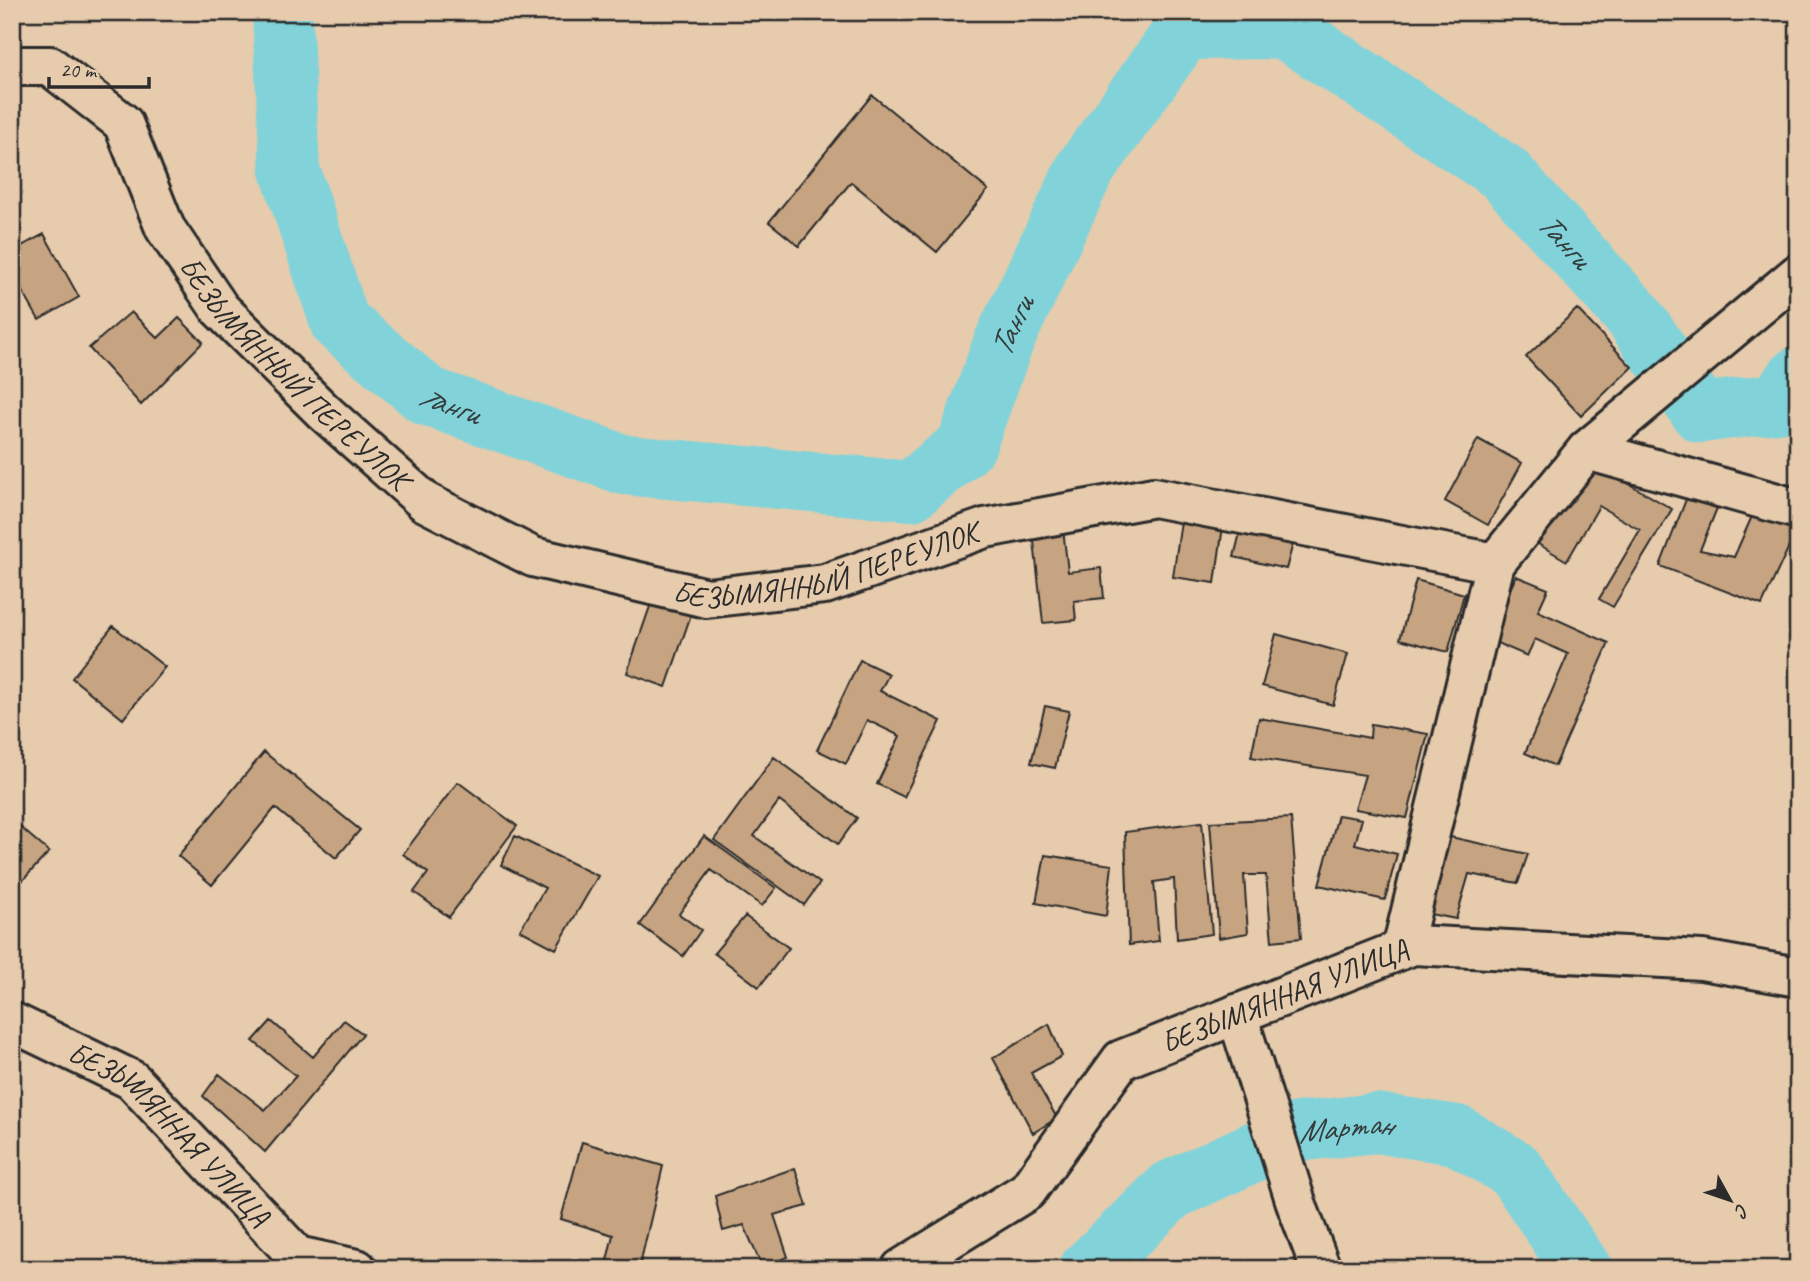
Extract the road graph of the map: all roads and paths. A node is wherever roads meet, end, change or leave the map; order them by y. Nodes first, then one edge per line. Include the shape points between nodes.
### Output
1 (12, 66) edge
2 (1784, 285) edge
3 (1588, 449) junction
4 (1798, 509) edge
5 (1495, 563) junction
6 (1402, 949) junction
7 (1798, 977) edge
8 (1237, 1014) junction
9 (12, 1022) edge
10 (357, 1269) edge
11 (901, 1269) edge
12 (1321, 1269) edge

1 - 5 street, БЕЗЫМЯННЫЙ ПЕРЕУЛОК via 50,66 123,123 165,228 220,309 324,412 425,502 533,557 707,598 825,584 985,528 1154,497
2 - 3 street
3 - 4 street
3 - 5 street
5 - 6 street
6 - 7 street, БЕЗЫМЯННАЯ УЛИЦА via 1413,945 1702,960
6 - 8 street, БЕЗЫМЯННАЯ УЛИЦА
8 - 11 street, БЕЗЫМЯННАЯ УЛИЦА via 1121,1060 1027,1191
8 - 12 street
9 - 10 street, БЕЗЫМЯННАЯ УЛИЦА via 132,1080 297,1256

